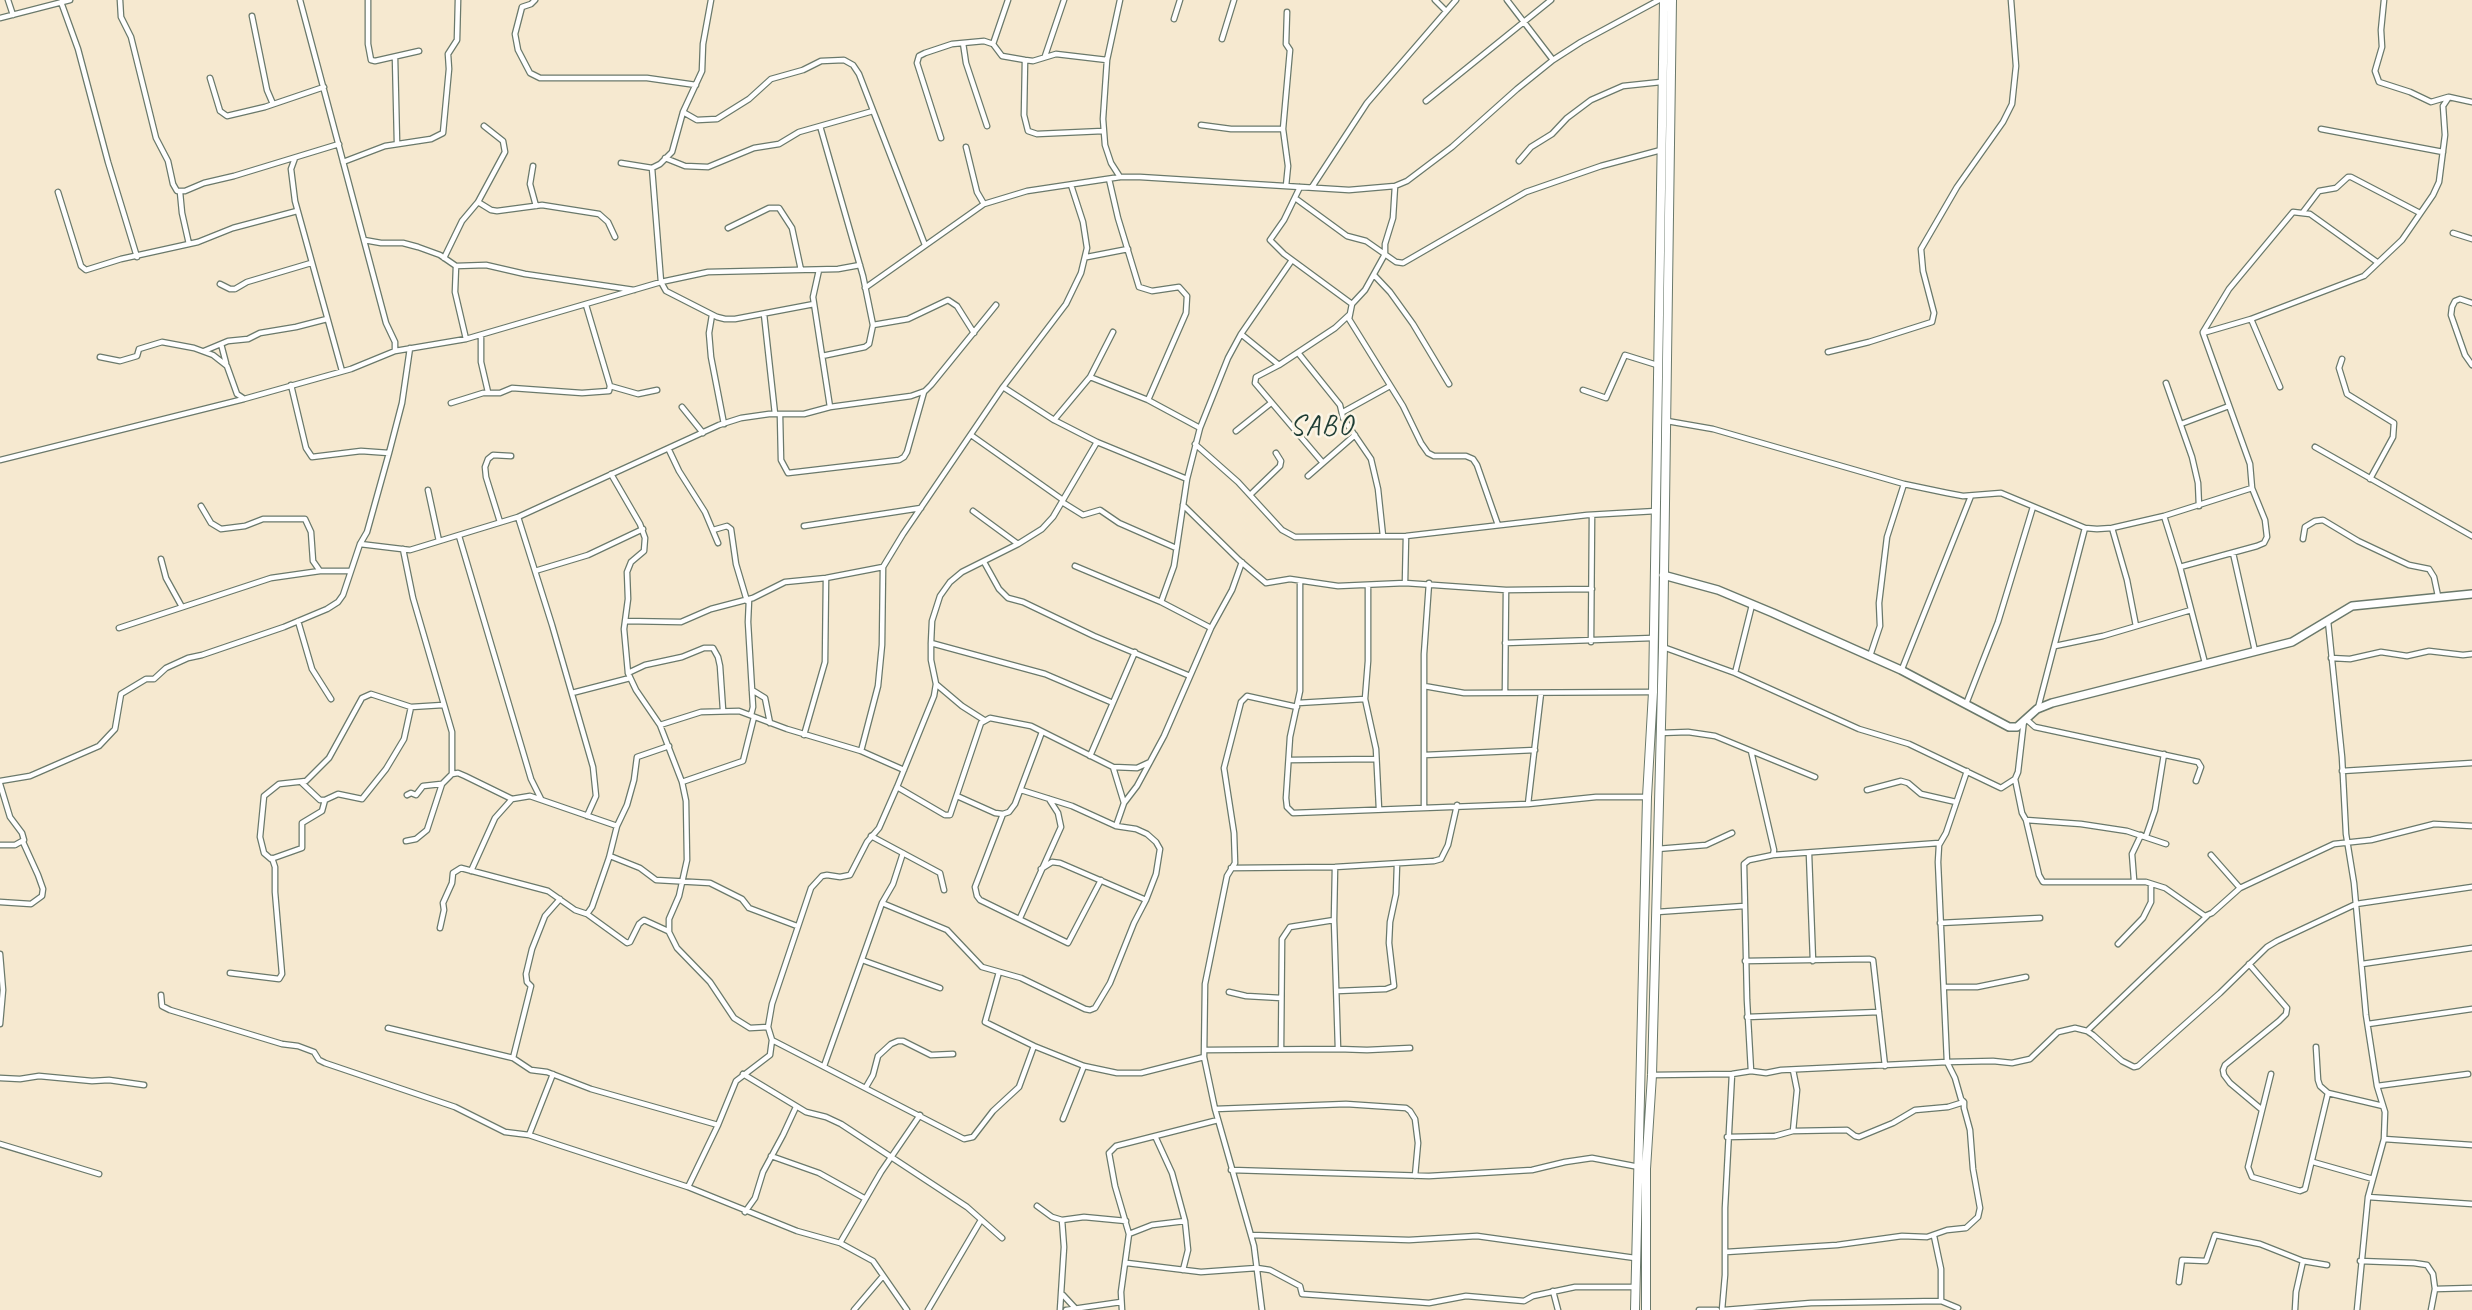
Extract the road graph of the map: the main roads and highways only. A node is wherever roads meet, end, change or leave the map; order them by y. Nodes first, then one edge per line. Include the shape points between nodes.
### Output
1 (1664, 0) edge
2 (1672, 0) edge
3 (1642, 1168) junction
4 (1635, 1310) edge
5 (1646, 1310) edge

1 - 3 main road
2 - 3 main road via 1663,647 1652,1075
3 - 4 main road
3 - 5 main road

